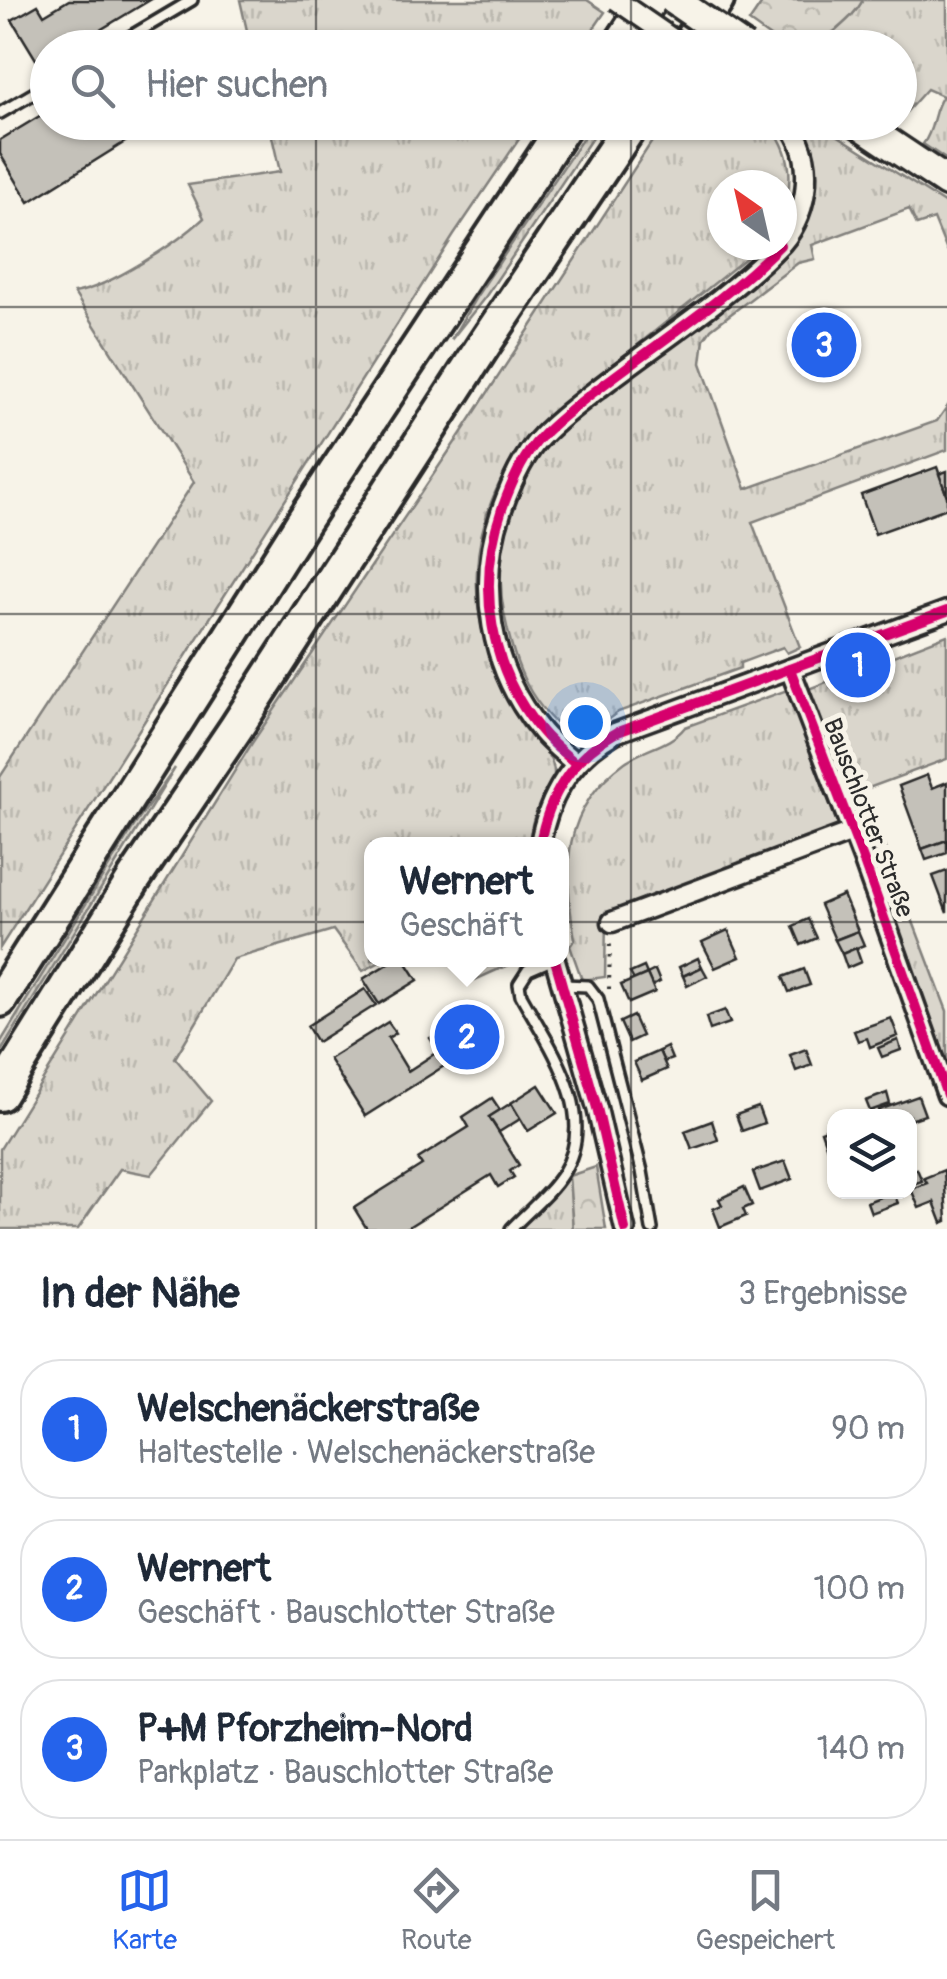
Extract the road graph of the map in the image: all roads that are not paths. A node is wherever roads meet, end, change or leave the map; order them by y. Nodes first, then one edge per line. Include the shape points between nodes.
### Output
1 (192, 0) edge
2 (616, 0) edge
3 (650, 0) edge
4 (674, 0) edge
5 (717, 0) edge
6 (141, 30) edge
7 (630, 30) edge
8 (659, 30) edge
9 (697, 30) edge
10 (718, 30) edge
11 (30, 96) edge
12 (0, 113) edge
13 (555, 140) edge
14 (621, 140) edge
15 (797, 140) edge
16 (885, 140) edge
17 (947, 182) edge
18 (797, 220) edge
19 (764, 260) edge
20 (947, 611) edge
21 (790, 668) junction
22 (575, 763) junction
23 (852, 832) junction
24 (542, 837) edge
25 (612, 922) road end
26 (538, 967) edge
27 (556, 967) edge
28 (562, 985) junction
29 (0, 1000) edge
30 (0, 1094) edge
31 (947, 1096) edge
32 (510, 1229) edge
33 (625, 1229) edge
34 (652, 1229) edge

1 - 6 lane
2 - 8 street, bridge
3 - 7 highway
4 - 10 main road, bridge
5 - 9 highway
11 - 12 lane
13 - 29 highway
14 - 30 highway via 134,879
15 - 18 street via 806,183
16 - 17 main road
19 - 22 street via 558,421 534,445 507,495 488,573 497,643 542,733
20 - 21 street
21 - 22 street via 614,733
21 - 23 street, Bauschlotter Straße
22 - 24 street via 554,797
23 - 25 street, Bauschlotter Straße
23 - 31 street, Bauschlotter Straße
26 - 32 lane via 523,974 521,995 565,1074 577,1135 557,1182
27 - 28 street
28 - 33 street
28 - 34 lane via 588,986 598,999

